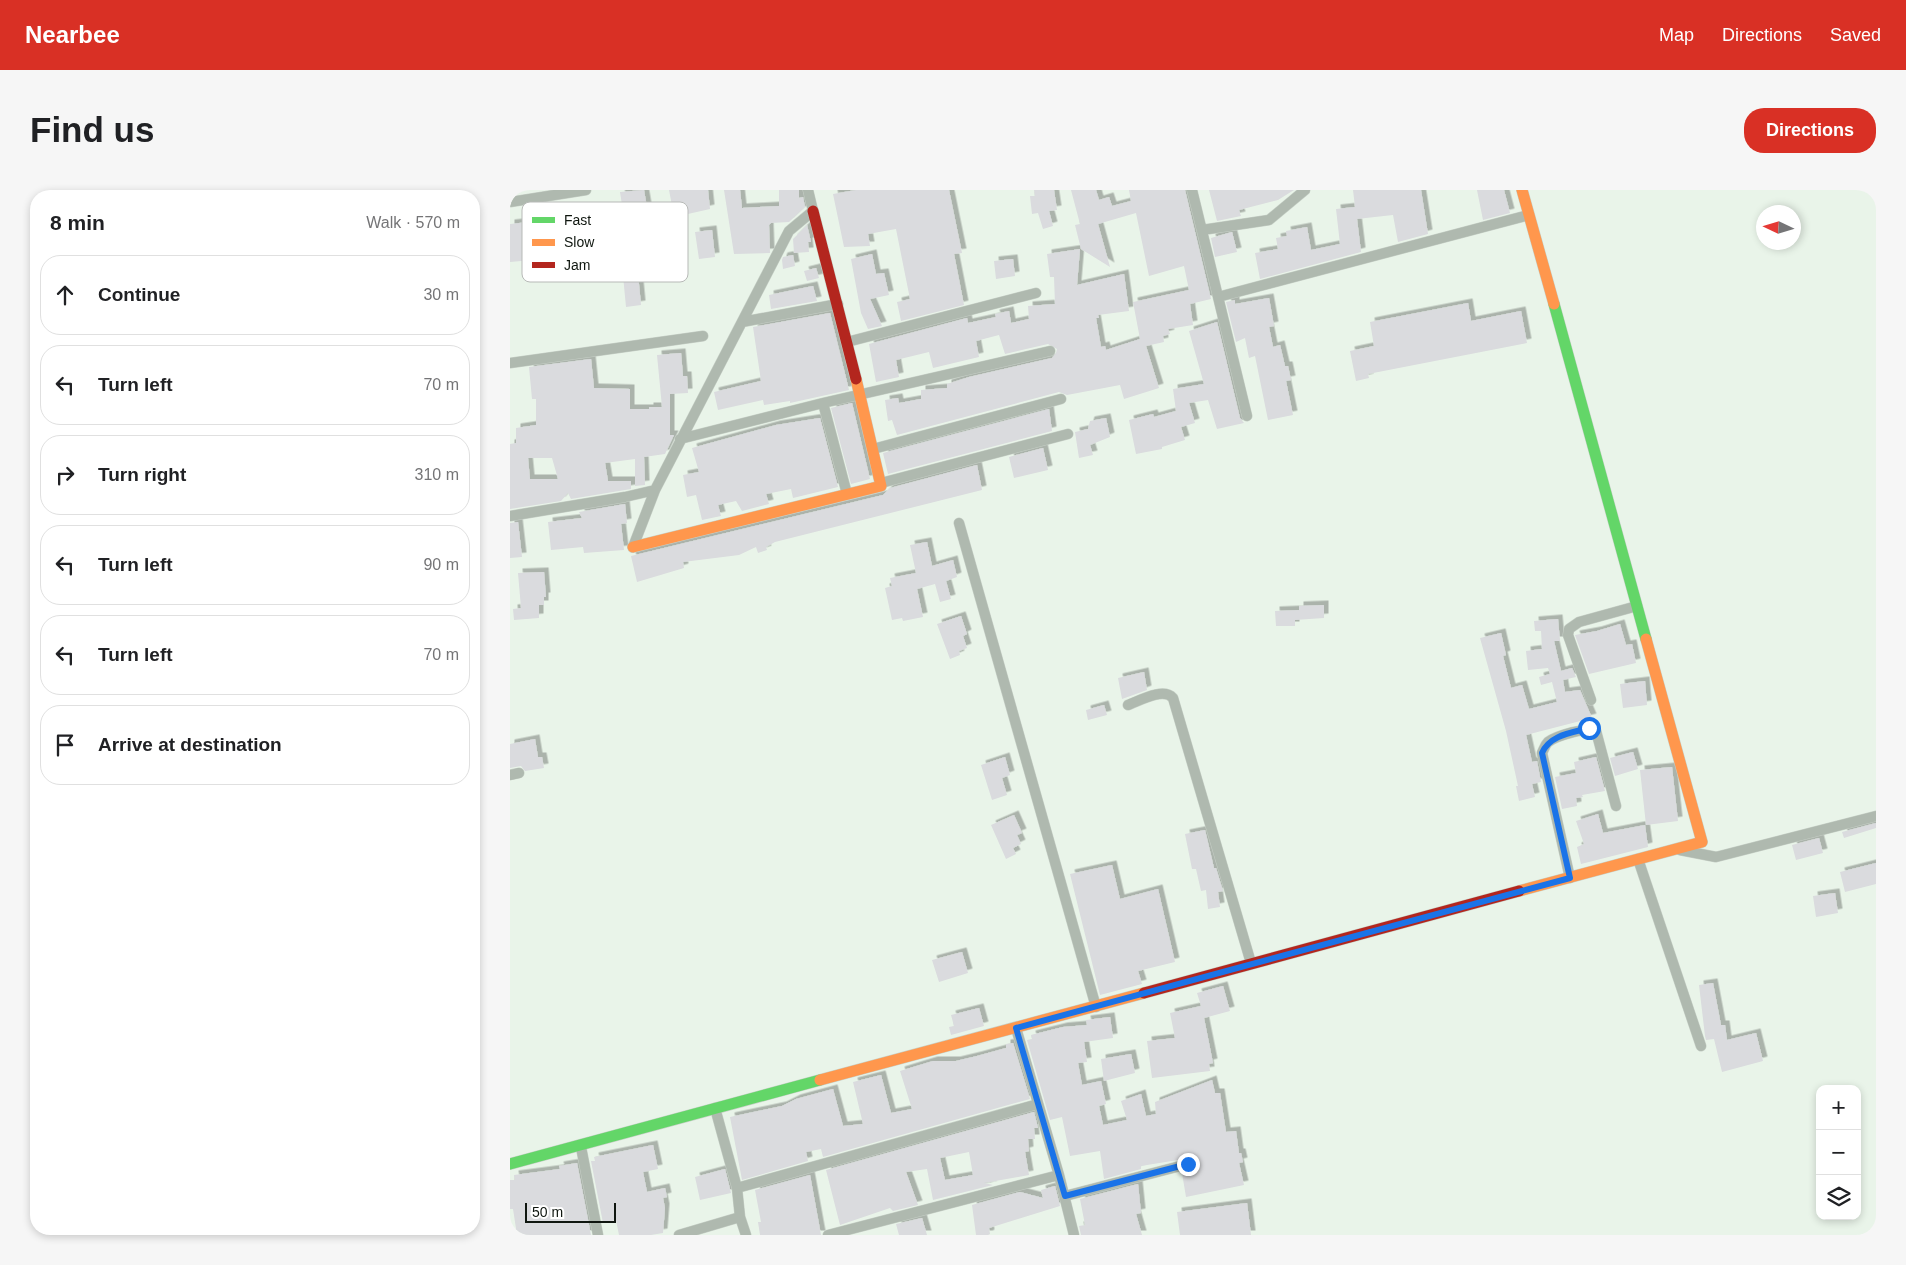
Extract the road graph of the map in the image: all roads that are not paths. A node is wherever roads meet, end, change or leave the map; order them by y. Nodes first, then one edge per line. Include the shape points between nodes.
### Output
1 (586, 190) edge
2 (808, 190) edge
3 (1192, 190) edge
4 (1305, 190) edge
5 (1522, 190) edge
6 (510, 202) edge
7 (813, 210) junction
8 (1529, 215) junction
9 (1202, 230) junction
10 (1036, 293) dead end
11 (1218, 297) junction
12 (838, 304) junction
13 (742, 322) junction
14 (704, 336) dead end
15 (848, 342) junction
16 (1050, 352) dead end
17 (510, 363) edge
18 (860, 395) junction
19 (1062, 399) dead end
20 (823, 403) junction
21 (1247, 416) dead end
22 (1068, 434) dead end
23 (680, 439) junction
24 (873, 449) junction
25 (881, 483) junction
26 (655, 490) junction
27 (847, 494) junction
28 (510, 516) edge
29 (959, 523) dead end
30 (633, 547) joint
31 (1637, 606) junction
32 (1591, 700) dead end
33 (1128, 705) dead end
34 (1616, 806) dead end
35 (1876, 816) edge
36 (1676, 849) junction
37 (1638, 859) junction
38 (1570, 878) junction
39 (1251, 963) junction
40 (1096, 1007) junction
41 (1016, 1028) junction
42 (1701, 1046) dead end
43 (1038, 1104) junction
44 (715, 1108) junction
45 (581, 1147) junction
46 (510, 1164) edge
47 (1188, 1164) dead end
48 (1060, 1175) junction
49 (737, 1188) junction
50 (1065, 1196) junction
51 (740, 1217) junction
52 (598, 1235) edge
53 (679, 1235) edge
54 (746, 1235) edge
55 (828, 1235) edge
56 (1074, 1235) edge

1 - 6 street
2 - 7 street
3 - 9 street
4 - 9 street via 1269,220
5 - 8 street
7 - 12 street
7 - 13 street via 789,231
8 - 11 street
8 - 31 street
9 - 11 street
10 - 15 street
11 - 21 street
12 - 13 street
12 - 15 street
13 - 23 street
14 - 17 street
15 - 18 street
16 - 18 street
18 - 20 street
18 - 24 street
19 - 24 street
20 - 23 street
20 - 27 street
22 - 25 street
23 - 26 street
24 - 25 street
25 - 27 street via 881,486
26 - 28 street
26 - 30 street
27 - 30 street
29 - 40 street
31 - 32 street via 1579,622 1569,629 1568,635
31 - 36 street via 1702,842
33 - 39 street via 1162,693 1173,698
34 - 38 street via 1596,731 1589,728 1546,744 1542,753
35 - 36 street via 1716,857
36 - 37 street
37 - 38 street
37 - 42 street
38 - 39 street
39 - 40 street
40 - 41 street
41 - 43 street
41 - 44 street
43 - 48 street
43 - 49 street
44 - 45 street
44 - 49 street
45 - 46 street
45 - 52 street
47 - 50 street
48 - 50 street
48 - 55 street
49 - 51 street
50 - 56 street
51 - 53 street
51 - 54 street

